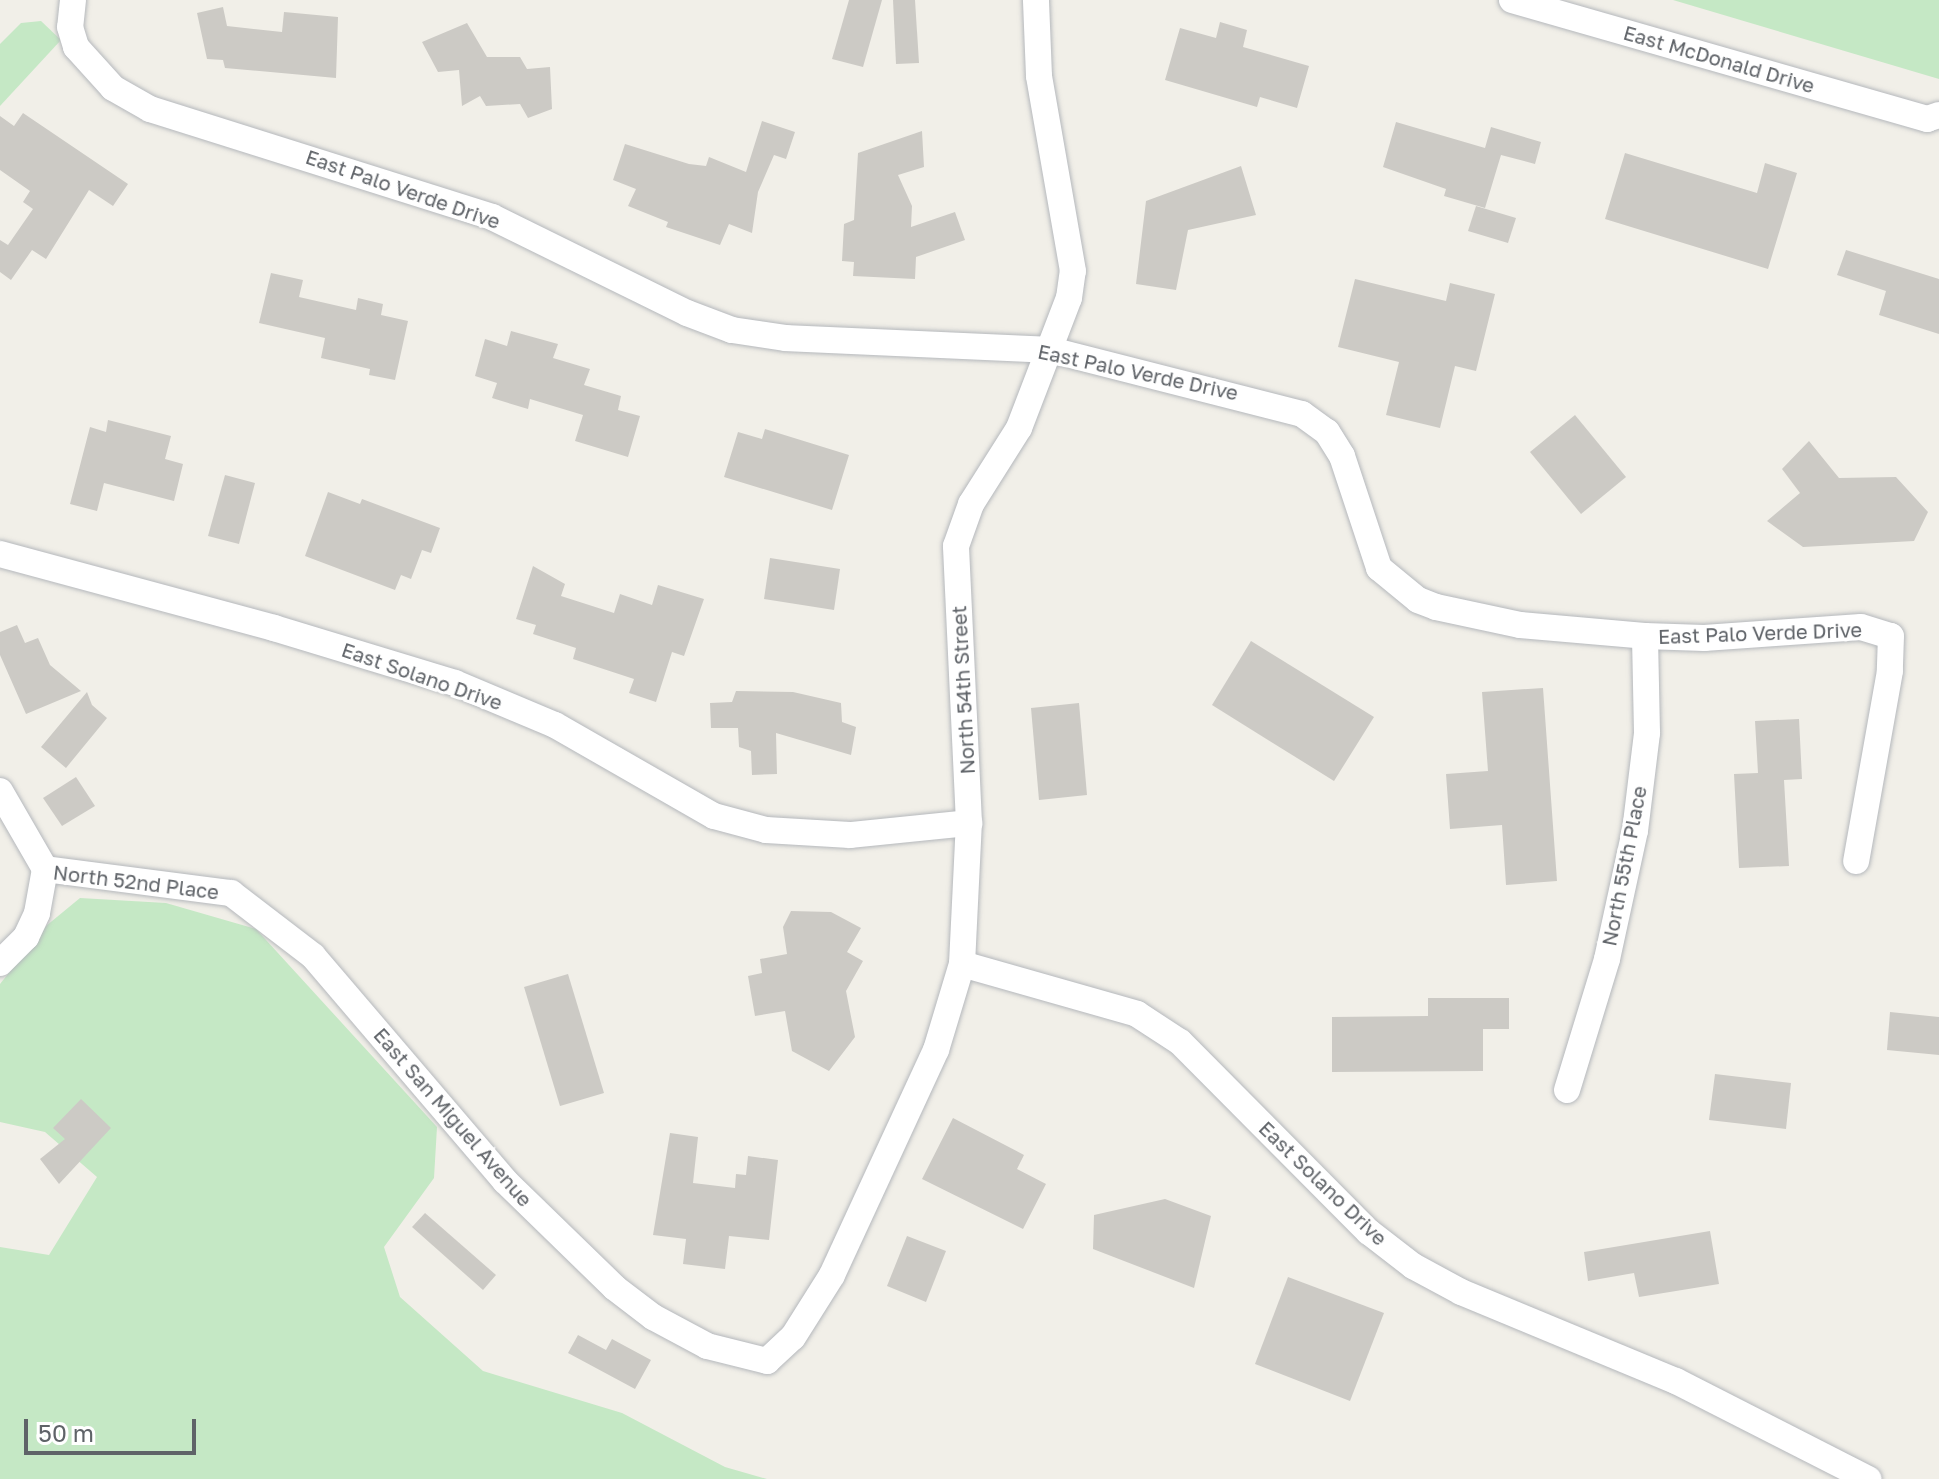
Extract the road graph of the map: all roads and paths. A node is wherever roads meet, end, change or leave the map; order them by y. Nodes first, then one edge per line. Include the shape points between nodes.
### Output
1 (73, 0) edge
2 (1036, 0) edge
3 (1512, 0) edge
4 (1935, 123) edge
5 (1051, 350) junction
6 (0, 554) edge
7 (1645, 636) junction
8 (0, 791) edge
9 (969, 823) junction
10 (1856, 861) dead end
11 (45, 869) junction
12 (313, 956) joint
13 (0, 963) edge
14 (962, 964) junction
15 (1567, 1090) dead end
16 (767, 1361) joint
17 (1868, 1479) edge

1 - 5 street, East Palo Verde Drive via 70,27 76,47 95,72 150,109 478,212 732,330 786,338
2 - 5 street, North 54th Street via 1039,76 1073,271
3 - 4 street, East McDonald Drive
5 - 7 street, East Palo Verde Drive via 1302,414 1327,432 1342,456 1379,568 1418,600 1520,625
5 - 9 street, North 54th Street via 1019,428 971,504 956,546
6 - 9 street, East Solano Drive via 455,683 555,725 714,816 766,830 850,835
7 - 10 street, East Palo Verde Drive via 1704,638 1861,627 1891,636 1890,671
7 - 15 street, North 55th Place via 1647,733 1635,831 1607,959
8 - 11 street
9 - 14 street, North 54th Street
11 - 12 street, North 52nd Place via 231,893
11 - 13 street, North 52nd Place via 37,913 26,937
12 - 16 street, East San Miguel Avenue via 505,1181 615,1288 653,1317 707,1346
14 - 16 street, North 54th Street via 936,1050 832,1275 793,1337
14 - 17 street, East Solano Drive via 1137,1014 1180,1042 1369,1232 1413,1266 1461,1292 1676,1381

